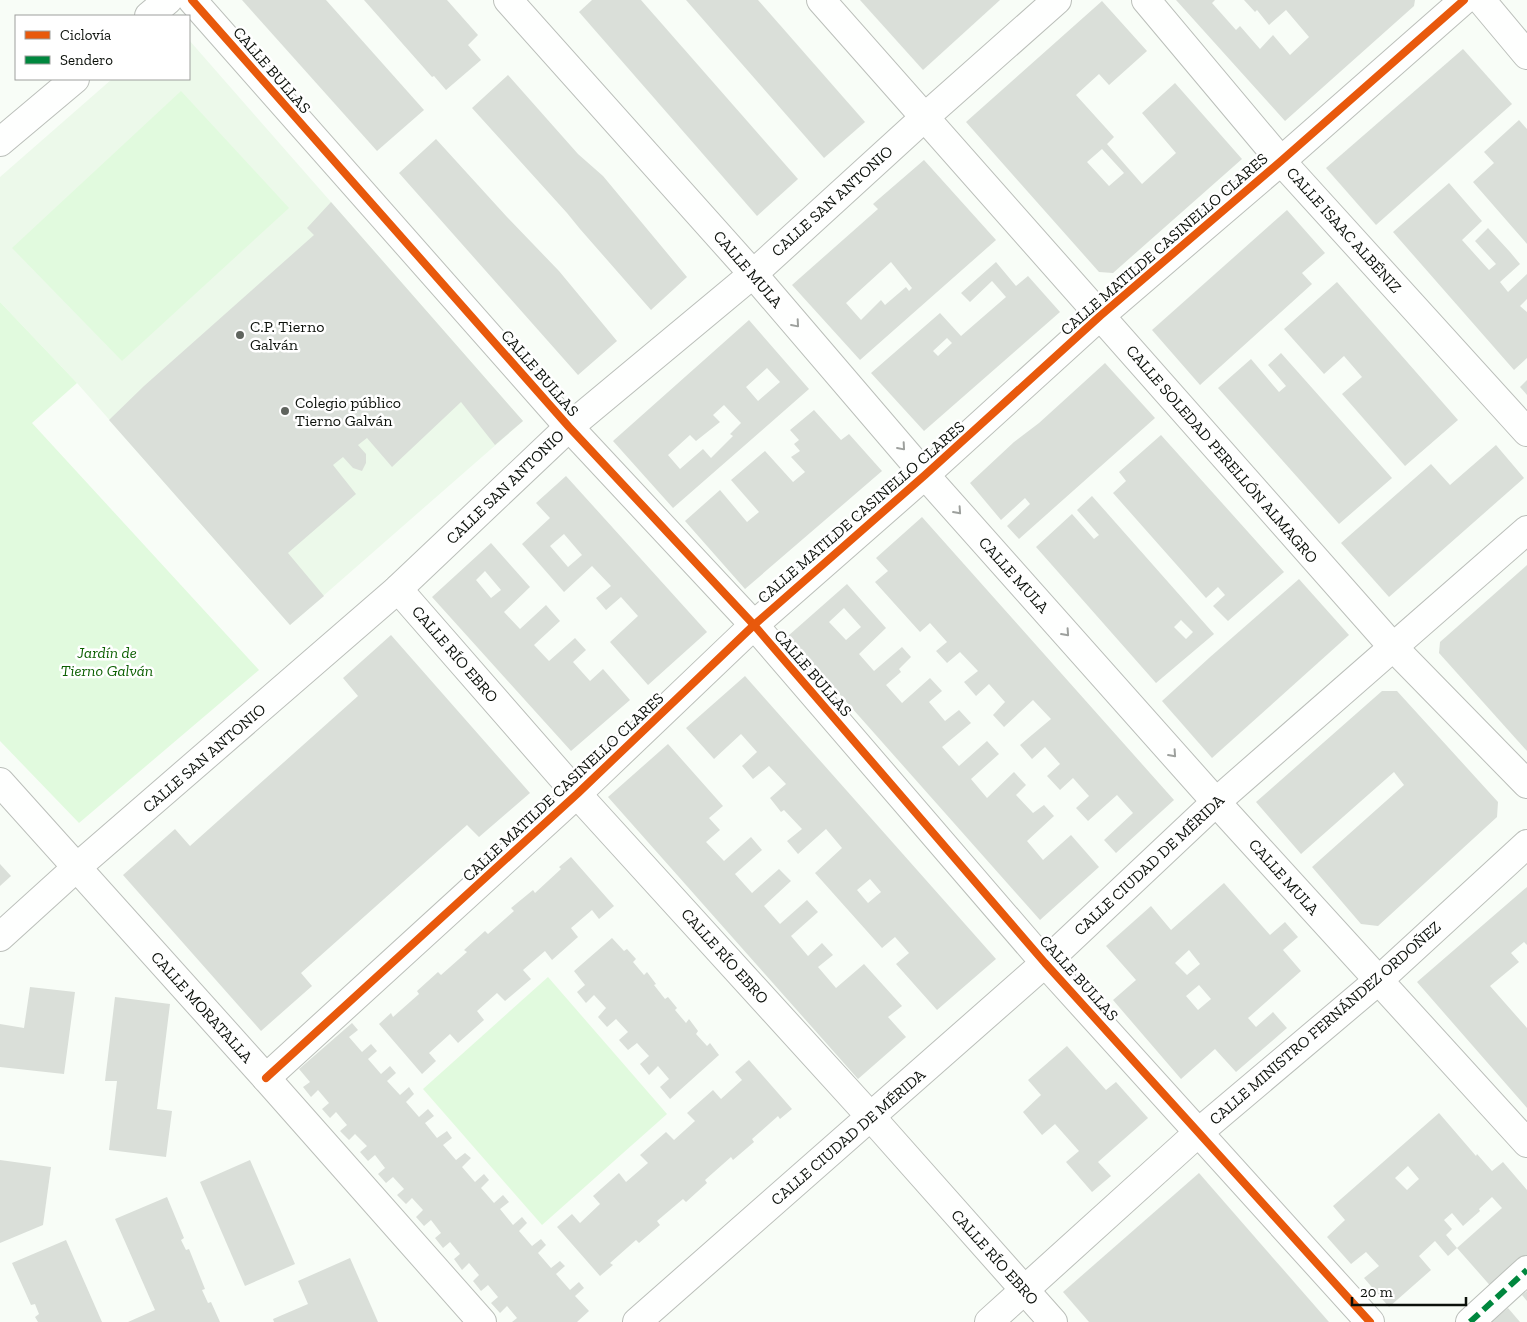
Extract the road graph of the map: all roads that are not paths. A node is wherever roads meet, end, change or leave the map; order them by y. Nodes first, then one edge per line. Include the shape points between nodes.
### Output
1 (168, 0) edge
2 (192, 0) edge
3 (508, 0) edge
4 (821, 0) edge
5 (1056, 0) edge
6 (1146, 0) edge
7 (1464, 0) edge
8 (1481, 0) edge
9 (150, 15) edge
10 (1527, 56) edge
11 (74, 80) edge
12 (925, 117) junction
13 (1, 139) edge
14 (1281, 161) junction
15 (753, 274) junction
16 (1100, 316) junction
17 (569, 426) junction
18 (1527, 432) edge
19 (925, 475) junction
20 (1527, 530) edge
21 (398, 589) junction
22 (754, 625) junction
23 (1393, 647) junction
24 (0, 782) edge
25 (1527, 784) edge
26 (577, 794) junction
27 (1216, 802) junction
28 (1527, 844) edge
29 (76, 868) junction
30 (0, 937) edge
31 (1045, 962) junction
32 (1378, 980) junction
33 (266, 1078) junction
34 (871, 1117) junction
35 (1199, 1132) junction
36 (1527, 1143) edge
37 (1527, 1270) edge
38 (1024, 1290) junction
39 (482, 1322) edge
40 (637, 1322) edge
41 (989, 1322) edge
42 (1053, 1322) edge
43 (1370, 1322) edge
44 (1470, 1322) edge

1 - 9 street
2 - 17 street, CALLE BULLAS
3 - 15 street, CALLE MULA
4 - 12 street, CALLE SOLEDAD PERELLÓN ALMAGRO
5 - 12 street, CALLE SAN ANTONIO
6 - 14 street, CALLE ISAAC ALBÉNIZ
7 - 14 street, CALLE MATILDE CASINELLO CLARES
8 - 10 street
11 - 13 street
12 - 15 street, CALLE SAN ANTONIO
12 - 16 street, CALLE SOLEDAD PERELLÓN ALMAGRO
14 - 16 street, CALLE MATILDE CASINELLO CLARES
14 - 18 street, CALLE ISAAC ALBÉNIZ
15 - 17 street, CALLE SAN ANTONIO
15 -> 19 street, CALLE MULA
16 - 19 street, CALLE MATILDE CASINELLO CLARES
16 - 23 street, CALLE SOLEDAD PERELLÓN ALMAGRO
17 - 21 street, CALLE SAN ANTONIO
17 - 22 street, CALLE BULLAS
19 - 22 street, CALLE MATILDE CASINELLO CLARES
19 -> 27 street, CALLE MULA
20 - 23 street, CALLE CIUDAD DE MÉRIDA
21 - 26 street, CALLE RÍO EBRO
21 - 29 street, CALLE SAN ANTONIO
22 - 26 street, CALLE MATILDE CASINELLO CLARES
22 - 31 street, CALLE BULLAS
23 - 25 street, CALLE SOLEDAD PERELLÓN ALMAGRO
23 - 27 street, CALLE CIUDAD DE MÉRIDA
24 - 29 street, CALLE MORATALLA
26 - 33 street, CALLE MATILDE CASINELLO CLARES
26 - 34 street, CALLE RÍO EBRO
27 - 31 street, CALLE CIUDAD DE MÉRIDA
27 - 32 street, CALLE MULA
28 - 32 street, CALLE MINISTRO FERNÁNDEZ ORDOÑEZ
29 - 30 street, CALLE SAN ANTONIO
29 - 33 street, CALLE MORATALLA
31 - 34 street, CALLE CIUDAD DE MÉRIDA
31 - 35 street, CALLE BULLAS
32 - 35 street, CALLE MINISTRO FERNÁNDEZ ORDOÑEZ
32 - 36 street, CALLE MULA
33 - 39 street, CALLE MORATALLA
34 - 38 street, CALLE RÍO EBRO
34 - 40 street, CALLE CIUDAD DE MÉRIDA
35 - 38 street, CALLE MINISTRO FERNÁNDEZ ORDOÑEZ
35 - 43 street, CALLE BULLAS
37 - 44 street
38 - 41 street, CALLE MINISTRO FERNÁNDEZ ORDOÑEZ
38 - 42 street, CALLE RÍO EBRO

